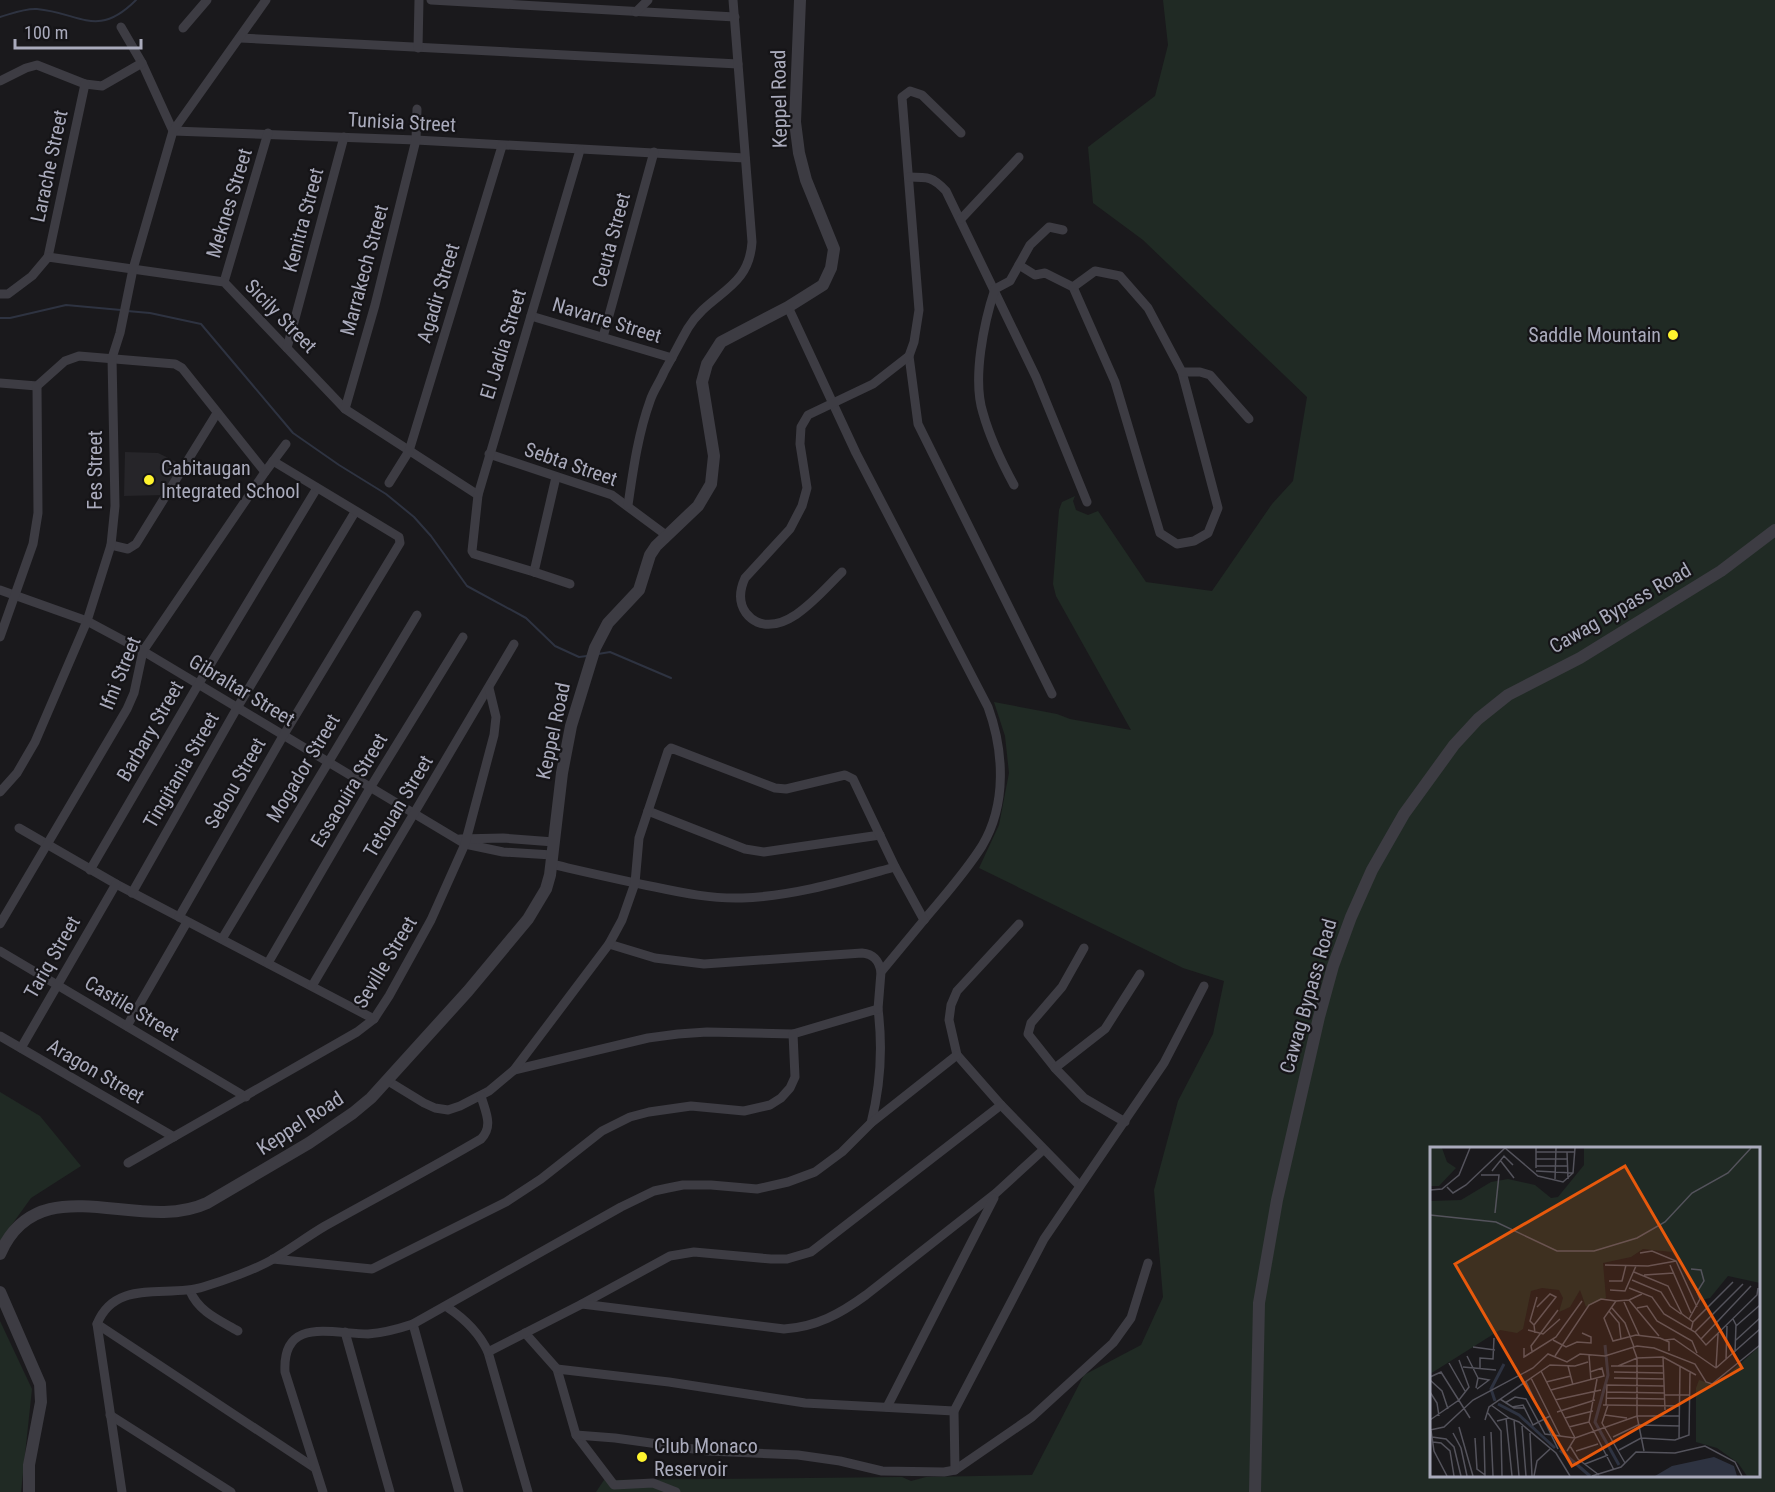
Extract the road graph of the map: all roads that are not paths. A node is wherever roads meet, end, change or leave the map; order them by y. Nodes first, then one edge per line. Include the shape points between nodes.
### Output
1 (207, 0) edge
2 (266, 0) edge
3 (419, 0) edge
4 (431, 0) edge
5 (648, 0) edge
6 (733, 0) edge
7 (800, 0) edge
8 (636, 12) junction
9 (735, 17) junction
10 (121, 27) dead end
11 (183, 28) dead end
12 (240, 38) junction
13 (418, 48) junction
14 (142, 63) junction
15 (738, 64) junction
16 (0, 81) edge
17 (85, 84) junction
18 (417, 109) dead end
19 (173, 131) junction
20 (961, 133) dead end
21 (268, 134) junction
22 (344, 137) junction
23 (416, 140) junction
24 (502, 146) junction
25 (580, 150) junction
26 (654, 152) junction
27 (1019, 157) dead end
28 (745, 158) junction
29 (909, 177) junction
30 (961, 219) junction
31 (1063, 230) dead end
32 (48, 257) junction
33 (1019, 265) junction
34 (133, 269) junction
35 (224, 282) junction
36 (1073, 287) junction
37 (994, 289) junction
38 (0, 294) edge
39 (788, 307) junction
40 (531, 315) junction
41 (603, 337) junction
42 (287, 348) junction
43 (909, 356) junction
44 (112, 358) junction
45 (672, 358) junction
46 (1182, 372) junction
47 (0, 383) edge
48 (36, 387) junction
49 (834, 403) junction
50 (345, 409) junction
51 (217, 413) junction
52 (1249, 418) dead end
53 (286, 444) dead end
54 (409, 450) junction
55 (489, 454) junction
56 (273, 461) junction
57 (265, 472) junction
58 (556, 477) junction
59 (389, 483) dead end
60 (1014, 485) dead end
61 (317, 488) junction
62 (478, 495) junction
63 (1087, 502) dead end
64 (628, 505) junction
65 (355, 512) junction
66 (1775, 530) edge
67 (666, 535) junction
68 (111, 545) junction
69 (534, 572) junction
70 (842, 572) dead end
71 (570, 584) dead end
72 (0, 590) edge
73 (16, 595) junction
74 (417, 615) dead end
75 (87, 621) junction
76 (0, 637) edge
77 (463, 637) dead end
78 (514, 644) dead end
79 (143, 651) junction
80 (198, 685) junction
81 (489, 688) junction
82 (1052, 694) dead end
83 (237, 708) junction
84 (283, 736) junction
85 (327, 763) junction
86 (370, 788) junction
87 (0, 792) edge
88 (648, 811) junction
89 (414, 814) junction
90 (19, 828) dead end
91 (880, 835) junction
92 (463, 841) junction
93 (47, 845) junction
94 (552, 853) junction
95 (895, 867) junction
96 (90, 870) junction
97 (635, 883) junction
98 (116, 884) junction
99 (132, 893) junction
100 (183, 919) junction
101 (924, 920) junction
102 (0, 924) edge
103 (1019, 924) dead end
104 (222, 939) junction
105 (609, 944) junction
106 (1084, 948) dead end
107 (0, 951) edge
108 (268, 963) junction
109 (881, 972) junction
110 (1140, 974) dead end
111 (57, 984) junction
112 (312, 986) junction
113 (1204, 986) dead end
114 (878, 1009) junction
115 (374, 1019) junction
116 (127, 1026) junction
117 (793, 1034) junction
118 (0, 1036) edge
119 (21, 1048) junction
120 (957, 1055) junction
121 (1055, 1068) junction
122 (514, 1070) junction
123 (388, 1082) junction
124 (480, 1096) junction
125 (246, 1097) junction
126 (1001, 1105) junction
127 (1125, 1122) junction
128 (871, 1123) junction
129 (174, 1137) junction
130 (1044, 1150) junction
131 (128, 1163) dead end
132 (1079, 1185) junction
133 (996, 1193) junction
134 (0, 1254) edge
135 (273, 1259) junction
136 (1148, 1263) dead end
137 (190, 1291) junction
138 (0, 1292) edge
139 (582, 1304) junction
140 (447, 1307) junction
141 (97, 1324) junction
142 (413, 1324) junction
143 (238, 1331) dead end
144 (345, 1332) junction
145 (525, 1333) junction
146 (488, 1352) junction
147 (557, 1369) junction
148 (887, 1407) junction
149 (954, 1411) junction
150 (110, 1415) junction
151 (576, 1435) junction
152 (315, 1468) junction
153 (955, 1470) junction
154 (28, 1492) edge
155 (122, 1492) edge
156 (231, 1492) edge
157 (323, 1492) edge
158 (390, 1492) edge
159 (459, 1492) edge
160 (528, 1492) edge
161 (676, 1492) edge
162 (1255, 1492) edge

1 - 11 street
2 - 12 street, Fes Street
3 - 13 street
4 - 8 street
5 - 8 street
6 - 9 street
7 - 39 street, Keppel Road via 795,122 799,153 834,249 823,285
8 - 9 street
9 - 15 street
10 - 14 street
12 - 13 street
12 - 19 street, Fes Street
13 - 15 street
14 - 17 street via 102,86
14 - 19 street
15 - 28 street
16 - 17 street via 37,65
17 - 32 street, Larache Street
18 - 23 street, Marrakech Street
19 - 21 street, Tunisia Street
19 - 34 street, Fes Street
20 - 29 street via 922,95 910,91 902,98
21 - 22 street, Tunisia Street
21 - 35 street, Meknes Street
22 - 23 street, Tunisia Street
22 - 42 street, Kenitra Street
23 - 24 street, Tunisia Street
23 - 50 street, Marrakech Street
24 - 25 street, Tunisia Street
24 - 54 street, Agadir Street
25 - 26 street, Tunisia Street
25 - 40 street, El Jadia Street
26 - 28 street, Tunisia Street
26 - 41 street, Ceuta Street
27 - 30 street
28 - 45 street via 751,254 737,281 690,325
29 - 30 street via 935,180 946,191
29 - 43 street via 919,310
30 - 37 street
31 - 33 street via 1049,227 1030,245
32 - 34 street, Sicily Street
32 - 38 street via 32,276 8,294
33 - 36 street via 1035,275 1045,273
33 - 37 street via 1010,281
34 - 35 street, Sicily Street
34 - 44 street, Fes Street
35 - 42 street, Sicily Street
36 - 46 street via 1095,271 1120,276 1148,308
36 - 46 street via 1115,382 1160,533 1177,544 1208,533 1218,508
37 - 60 street via 980,354 980,396 982,412
37 - 63 street via 1036,377
39 - 49 street
39 - 67 street, Keppel Road via 721,342 707,364 702,382 714,456 713,476 703,500
40 - 41 street, Navarre Street
40 - 55 street, El Jadia Street
41 - 45 street, Navarre Street
42 - 50 street, Sicily Street
43 - 49 street via 873,384
43 - 82 street via 918,424
44 - 48 street via 79,356 65,361
44 - 51 street via 177,365
44 - 68 street, Fes Street via 115,506
45 - 64 street via 650,400
46 - 52 street via 1210,375
47 - 48 street
48 - 73 street via 38,513 33,544
49 - 70 street via 808,415 801,427 807,488 802,506 790,529 745,578 741,601 754,620 780,623 807,606
49 - 101 street via 997,731 1001,772 991,825 969,865
50 - 54 street, Sicily Street
51 - 57 street
51 - 68 street via 136,544 128,549
53 - 56 street, Ifni Street
54 - 59 street, Agadir Street
54 - 62 street, Sicily Street
55 - 58 street, Sebta Street
55 - 62 street, El Jadia Street
56 - 57 street, Ifni Street
56 - 61 street
57 - 79 street, Ifni Street
58 - 64 street, Sebta Street via 597,489
58 - 69 street
61 - 65 street
61 - 80 street, Barbary Street
62 - 69 street, El Jadia Street via 472,551
64 - 67 street, Sebta Street
65 - 83 street, Tingitania Street
65 - 84 street, Sebou Street via 399,537 399,545
66 - 162 street, Cawag Bypass Road via 1721,572 1580,658 1508,695 1478,719 1404,814 1372,870 1333,966 1277,1200 1259,1303
67 - 94 street, Keppel Road via 650,555 639,590 608,623 592,655 570,726
68 - 75 street, Fes Street
69 - 71 street
72 - 73 street, Gibraltar Street
73 - 75 street, Gibraltar Street
73 - 76 street
74 - 85 street, Mogador Street
75 - 79 street, Gibraltar Street
75 - 87 street, Fes Street via 35,742
77 - 86 street, Essaouira Street
78 - 81 street, Tetouan Street
79 - 80 street, Gibraltar Street
79 - 93 street, Ifni Street via 127,709
80 - 83 street, Gibraltar Street
80 - 96 street, Barbary Street
81 - 89 street, Tetouan Street
81 - 92 street, Seville Street via 496,717 494,735
83 - 84 street, Gibraltar Street
83 - 99 street, Tingitania Street
84 - 85 street, Gibraltar Street
84 - 100 street, Sebou Street
85 - 86 street, Gibraltar Street
85 - 104 street, Mogador Street
86 - 89 street, Gibraltar Street
86 - 108 street, Essaouira Street
88 - 91 street via 745,849 764,852
88 - 91 street via 668,752 673,748 775,788 850,776
88 - 97 street via 639,838
89 - 92 street, Gibraltar Street
89 - 112 street, Tetouan Street
90 - 93 street
91 - 95 street
92 - 94 street via 503,852
92 - 94 street via 503,838
92 - 115 street, Seville Street via 423,937
93 - 96 street
93 - 102 street, Ifni Street
94 - 97 street
94 - 123 street, Keppel Road via 546,889 533,913
95 - 97 street via 812,889 740,898
95 - 101 street
96 - 98 street
97 - 105 street
98 - 99 street
98 - 111 street, Tariq Street
99 - 100 street
100 - 104 street
100 - 116 street, Sebou Street
101 - 109 street
103 - 120 street via 957,991 949,1020
104 - 108 street
105 - 109 street via 655,958 704,964 866,954 877,960
105 - 122 street
106 - 121 street via 1069,978 1029,1028 1031,1040
107 - 111 street, Castile Street
108 - 112 street
109 - 114 street
110 - 121 street via 1105,1029
111 - 116 street, Castile Street
111 - 119 street, Tariq Street
112 - 115 street
113 - 127 street via 1164,1063
114 - 117 street
114 - 128 street via 882,1058
115 - 125 street, Seville Street
116 - 125 street, Castile Street
117 - 122 street via 678,1034
117 - 135 street via 795,1077 790,1088 770,1105 744,1111 691,1106 630,1117 602,1131 506,1202 372,1269
118 - 119 street, Aragon Street
119 - 129 street, Aragon Street
120 - 126 street
120 - 128 street
121 - 127 street via 1084,1098
122 - 124 street
123 - 124 street via 424,1103 448,1110
123 - 134 street, Keppel Road via 334,1127 200,1206 174,1211 46,1209 21,1222
124 - 135 street via 489,1124 481,1138
125 - 129 street, Seville Street
126 - 130 street
126 - 139 street via 811,1252 779,1259 682,1253
127 - 132 street
128 - 140 street via 830,1162 788,1182 746,1190 682,1185 654,1191
129 - 131 street, Seville Street
130 - 132 street
130 - 133 street
132 - 149 street via 1029,1266
133 - 139 street via 844,1311 802,1328
133 - 148 street
135 - 137 street
136 - 153 street via 1131,1318 1113,1343 1032,1417
137 - 141 street via 155,1291 123,1297 104,1311
137 - 143 street via 203,1311
138 - 154 street via 40,1384
139 - 145 street
140 - 142 street
140 - 146 street via 472,1327
141 - 150 street
141 - 152 street
142 - 144 street via 378,1333
142 - 159 street
144 - 152 street via 305,1333 293,1340 285,1353 285,1372
144 - 158 street
145 - 146 street
145 - 147 street
146 - 160 street
147 - 148 street via 805,1403
147 - 151 street
148 - 149 street
149 - 153 street
150 - 155 street
150 - 156 street
151 - 153 street via 708,1451 816,1457 882,1471
151 - 161 street via 614,1485 652,1483
152 - 157 street

